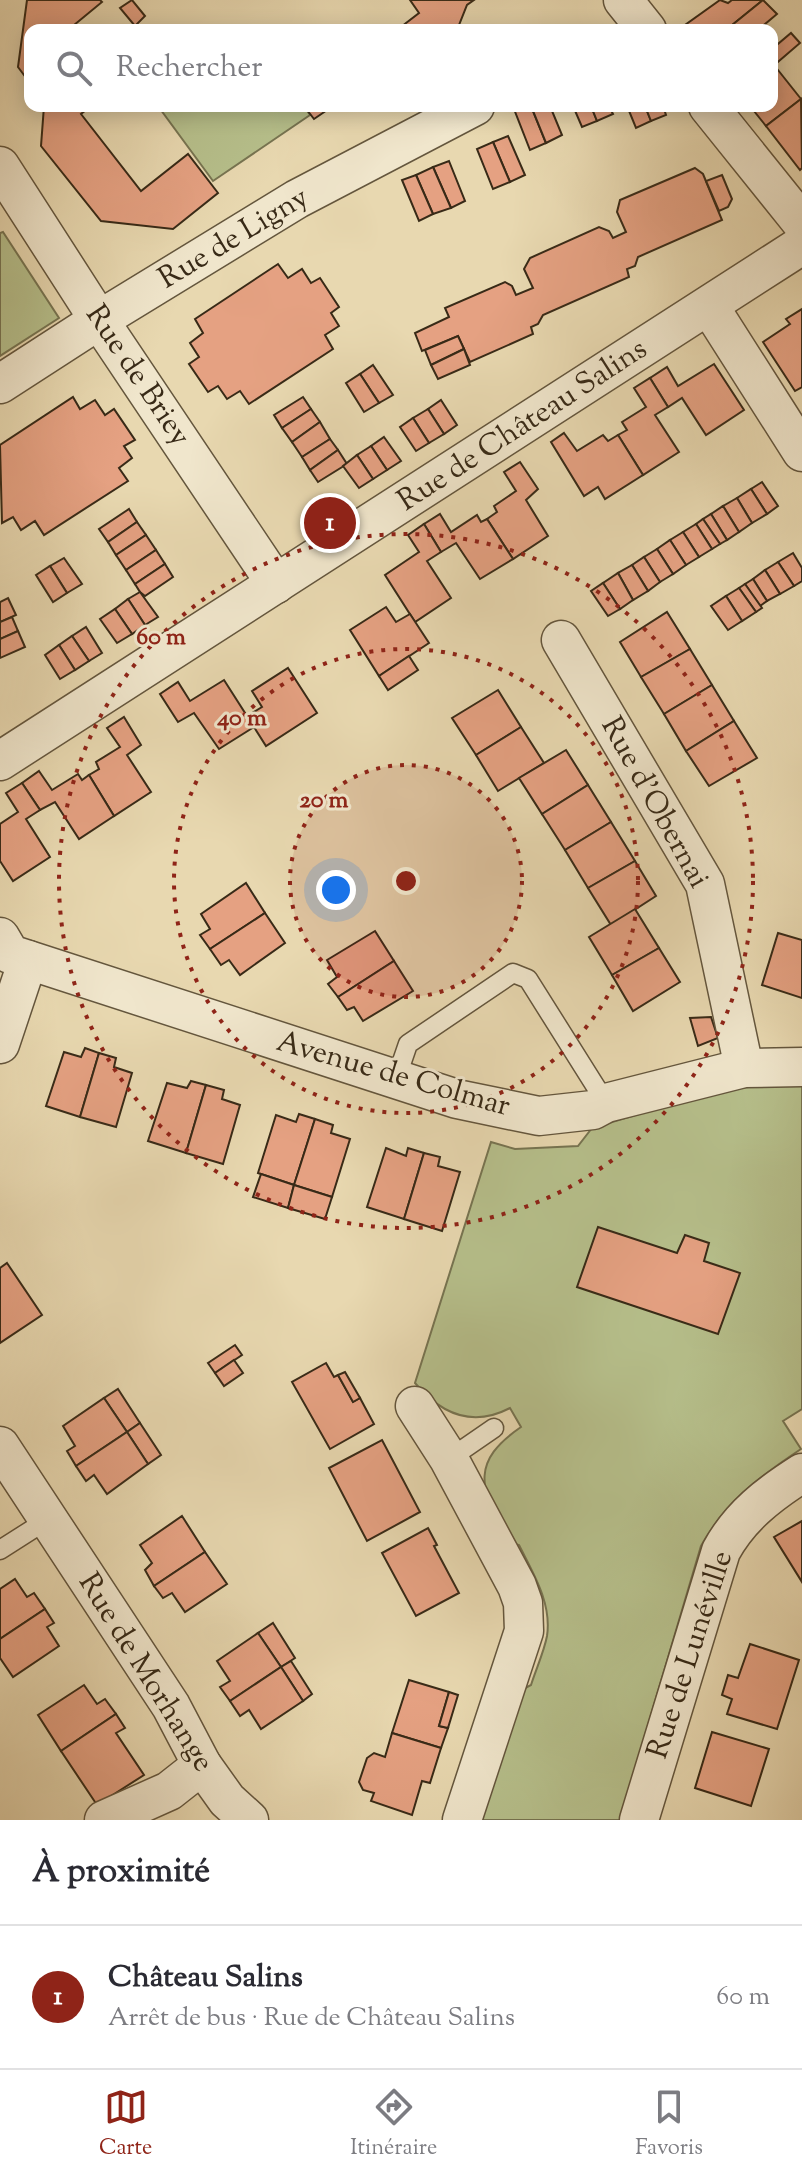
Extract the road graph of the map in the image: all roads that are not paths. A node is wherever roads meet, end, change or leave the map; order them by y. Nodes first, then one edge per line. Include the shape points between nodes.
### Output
1 (464, 112) edge
2 (713, 112) edge
3 (6, 187) edge
4 (802, 223) edge
5 (802, 245) edge
6 (709, 306) junction
7 (99, 320) junction
8 (0, 384) edge
9 (802, 452) edge
10 (276, 584) junction
11 (561, 640) dead end
12 (0, 761) edge
13 (14, 948) edge
14 (0, 1044) edge
15 (802, 1067) edge
16 (744, 1068) junction
17 (396, 1079) junction
18 (606, 1103) junction
19 (415, 1406) dead end
20 (494, 1428) dead end
21 (0, 1446) edge
22 (449, 1459) junction
23 (802, 1473) edge
24 (47, 1520) junction
25 (0, 1550) edge
26 (202, 1765) junction
27 (104, 1820) edge
28 (249, 1820) edge
29 (462, 1820) edge
30 (639, 1820) edge

1 - 7 street, Rue de Ligny via 297,199
2 - 4 street
3 - 7 street, Rue de Briey
5 - 6 street, Rue de Château Salins
6 - 9 street
6 - 10 street, Rue de Château Salins
7 - 8 street, Rue de Ligny
7 - 10 street, Rue de Briey
10 - 12 street, Rue de Château Salins
11 - 16 street, Rue d'Obernai via 705,884
13 - 14 street
13 - 17 street, Avenue de Colmar
15 - 16 street, Avenue de Colmar
16 - 18 street, Avenue de Colmar
17 - 18 street, Avenue de Colmar via 457,1099 539,1116 593,1110
17 - 18 lane via 408,1044 513,973 528,979
19 - 22 street
20 - 22 lane
21 - 24 street, Rue de Morhange
22 - 29 street via 517,1586 524,1619
23 - 30 street, Rue de Lunéville via 747,1514 721,1551
24 - 25 lane
24 - 26 street, Rue de Morhange via 171,1706
26 - 27 street via 169,1791
26 - 28 street, Rue de Morhange

